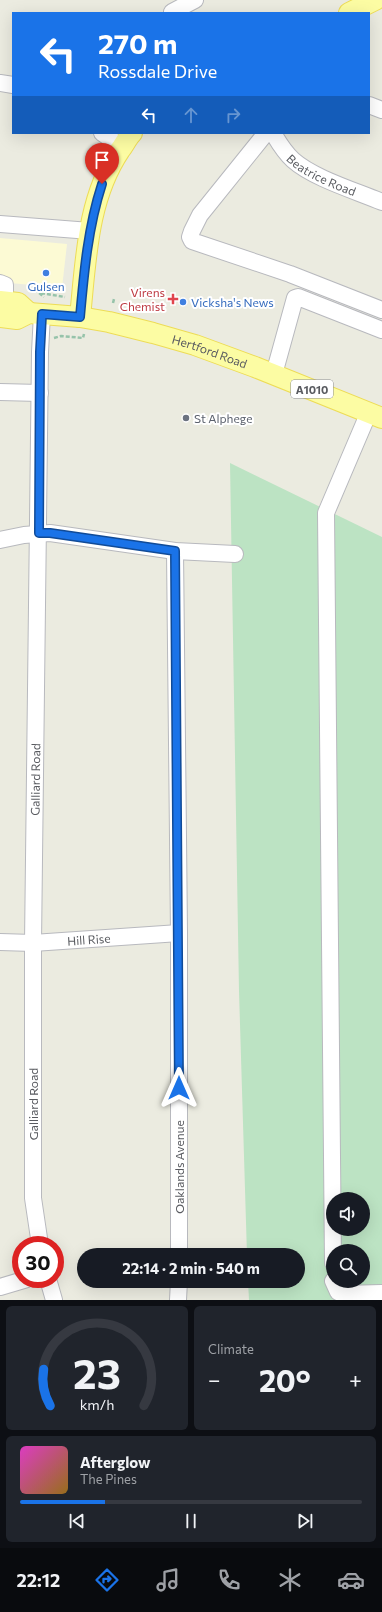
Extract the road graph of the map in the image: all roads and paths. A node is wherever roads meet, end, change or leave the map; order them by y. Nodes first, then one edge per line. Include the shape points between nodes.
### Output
1 (195, 0) edge
2 (375, 0) edge
3 (170, 8) edge
4 (351, 12) edge
5 (0, 83) edge
6 (12, 85) edge
7 (370, 105) edge
8 (382, 110) edge
9 (106, 134) edge
10 (265, 134) edge
11 (274, 134) edge
12 (127, 140) edge
13 (382, 202) edge
14 (0, 224) edge
15 (90, 232) junction
16 (114, 299) dead end
17 (1, 301) edge
18 (113, 303) dead end
19 (382, 310) edge
20 (35, 313) junction
21 (82, 325) junction
22 (382, 330) edge
23 (40, 355) junction
24 (274, 374) junction
25 (0, 392) edge
26 (40, 393) junction
27 (375, 415) edge
28 (39, 533) junction
29 (0, 540) edge
30 (175, 551) junction
31 (235, 554) dead end
32 (178, 934) junction
33 (0, 942) edge
34 (33, 943) junction
35 (39, 1236) edge
36 (333, 1244) edge
37 (179, 1248) edge
38 (12, 1283) edge
39 (0, 1287) edge
40 (51, 1288) edge
41 (179, 1288) edge
42 (336, 1288) edge
43 (382, 1293) edge
44 (54, 1300) edge
45 (178, 1300) edge

1 - 3 street
2 - 4 main road
5 - 6 street
7 - 8 street
9 - 12 street
10 - 19 street via 200,215 190,238 192,241 290,274
11 - 13 street, Beatrice Road via 281,147 308,171
12 - 15 main road via 110,165 102,184
14 - 15 street
15 - 21 main road via 83,278
16 - 18 path
17 - 20 main road, Hertford Road / A1010 via 17,319
20 - 21 main road, Hertford Road / A1010
20 - 23 street, Galliard Road
21 - 23 path via 83,338 54,338 50,352
21 - 24 main road, Hertford Road / A1010 via 121,325 195,345
22 - 24 street via 298,297 294,298
23 - 26 street, Galliard Road
24 - 27 main road, Hertford Road / A1010
25 - 26 street
26 - 28 street, Galliard Road
27 - 36 street via 326,513
28 - 29 street
28 - 30 street
28 - 34 street, Galliard Road
30 - 31 street
30 - 32 street, Oaklands Avenue
32 - 34 street, Hill Rise
32 - 37 street, Oaklands Avenue
33 - 34 street, Hill Rise
34 - 35 street, Galliard Road via 33,1198
38 - 39 street
40 - 44 street
41 - 45 street
42 - 43 street via 343,1294

